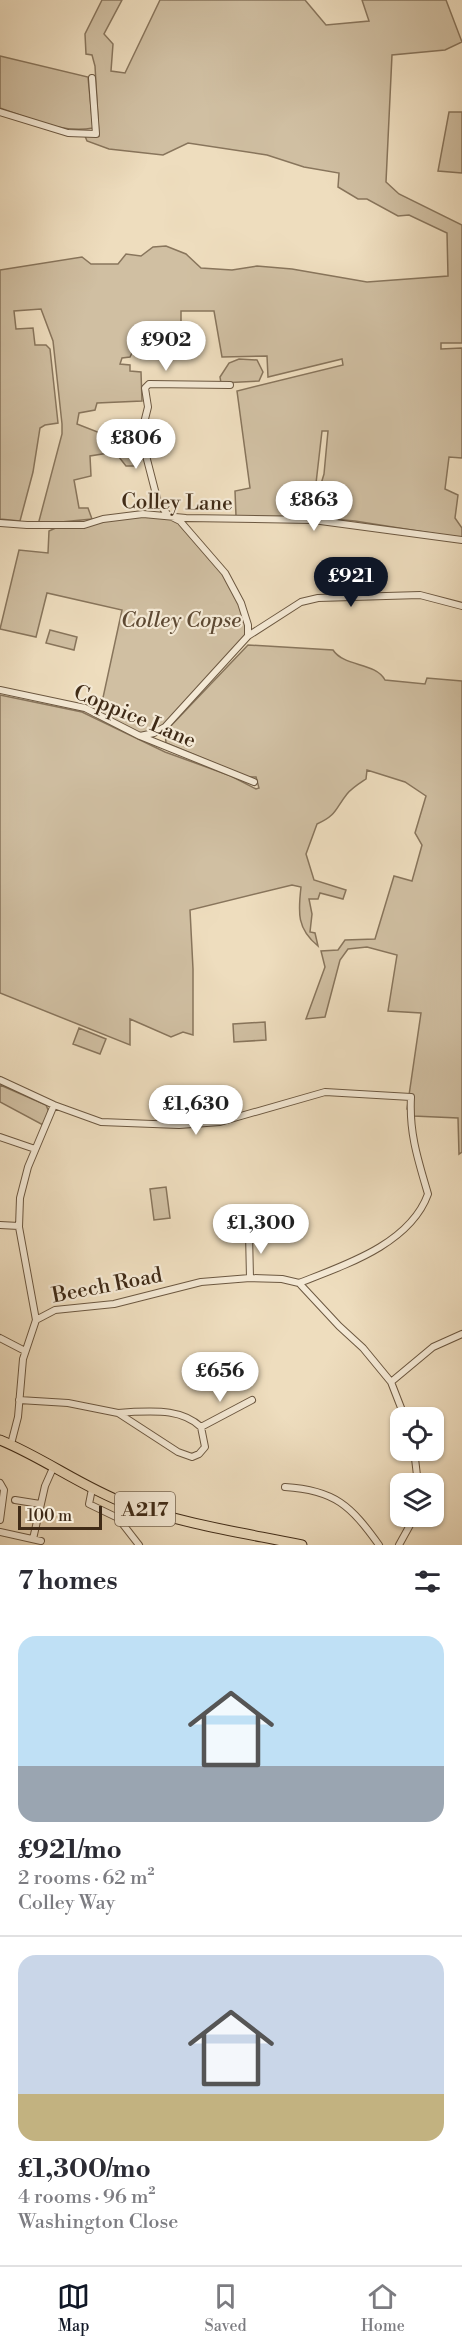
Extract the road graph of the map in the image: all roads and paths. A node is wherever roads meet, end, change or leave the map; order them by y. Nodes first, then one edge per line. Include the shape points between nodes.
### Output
1 (92, 78) dead end
2 (0, 112) edge
3 (230, 385) dead end
4 (168, 515) junction
5 (0, 522) edge
6 (462, 540) edge
7 (462, 606) edge
8 (248, 636) junction
9 (0, 690) edge
10 (140, 736) junction
11 (255, 782) dead end
12 (0, 1080) edge
13 (54, 1106) junction
14 (0, 1137) edge
15 (35, 1149) junction
16 (0, 1225) edge
17 (19, 1226) junction
18 (249, 1233) dead end
19 (249, 1278) junction
20 (299, 1283) junction
21 (36, 1320) junction
22 (462, 1334) edge
23 (0, 1338) edge
24 (25, 1351) junction
25 (391, 1382) junction
26 (19, 1400) junction
27 (252, 1400) dead end
28 (401, 1407) edge
29 (118, 1413) junction
30 (201, 1427) junction
31 (0, 1440) edge
32 (11, 1444) junction
33 (53, 1468) junction
34 (0, 1483) edge
35 (285, 1487) dead end
36 (92, 1489) junction
37 (15, 1500) dead end
38 (127, 1503) junction
39 (40, 1504) junction
40 (118, 1518) junction
41 (0, 1521) edge
42 (412, 1527) edge
43 (0, 1532) edge
44 (33, 1539) junction
45 (41, 1541) dead end
46 (139, 1545) edge
47 (302, 1545) edge
48 (379, 1545) edge
49 (399, 1545) edge

1 - 2 street via 96,134 68,133
3 - 4 street via 149,384 145,388 145,455 153,490
4 - 5 street, Colley Lane via 124,515 76,525
4 - 6 street, Colley Lane via 340,522
4 - 8 street via 180,521 225,573 241,603
7 - 8 street via 420,595 318,598 301,602
8 - 10 street via 165,727
9 - 10 street, Coppice Lane via 85,708
10 - 11 street, Coppice Lane
12 - 13 street
13 - 15 street
13 - 20 street via 101,1122 179,1125 219,1122 325,1092 411,1097 412,1140 428,1194 418,1214 405,1228 362,1257
14 - 15 street
15 - 17 street via 23,1184
16 - 17 street
17 - 21 street
18 - 19 street
19 - 20 street, Beech Road
19 - 21 street, Beech Road via 201,1282 114,1304 55,1310
20 - 25 street
21 - 24 street
22 - 25 street via 433,1347
23 - 24 street
24 - 26 street
25 - 28 street
26 - 29 street via 68,1403
26 - 32 street
27 - 30 street
29 - 30 street via 171,1412
29 - 30 street via 186,1456 199,1454 205,1447
31 - 32 main road, A217
32 - 33 main road, A217
33 - 36 main road, A217
33 - 39 street
34 - 41 street via 4,1496
35 - 48 street via 335,1497 364,1523
36 - 38 main road, A217
36 - 40 street via 89,1504
37 - 39 street
38 - 40 street
38 - 47 main road, A217 via 163,1515
39 - 44 street
40 - 46 street
42 - 49 street
43 - 44 street
44 - 45 street

